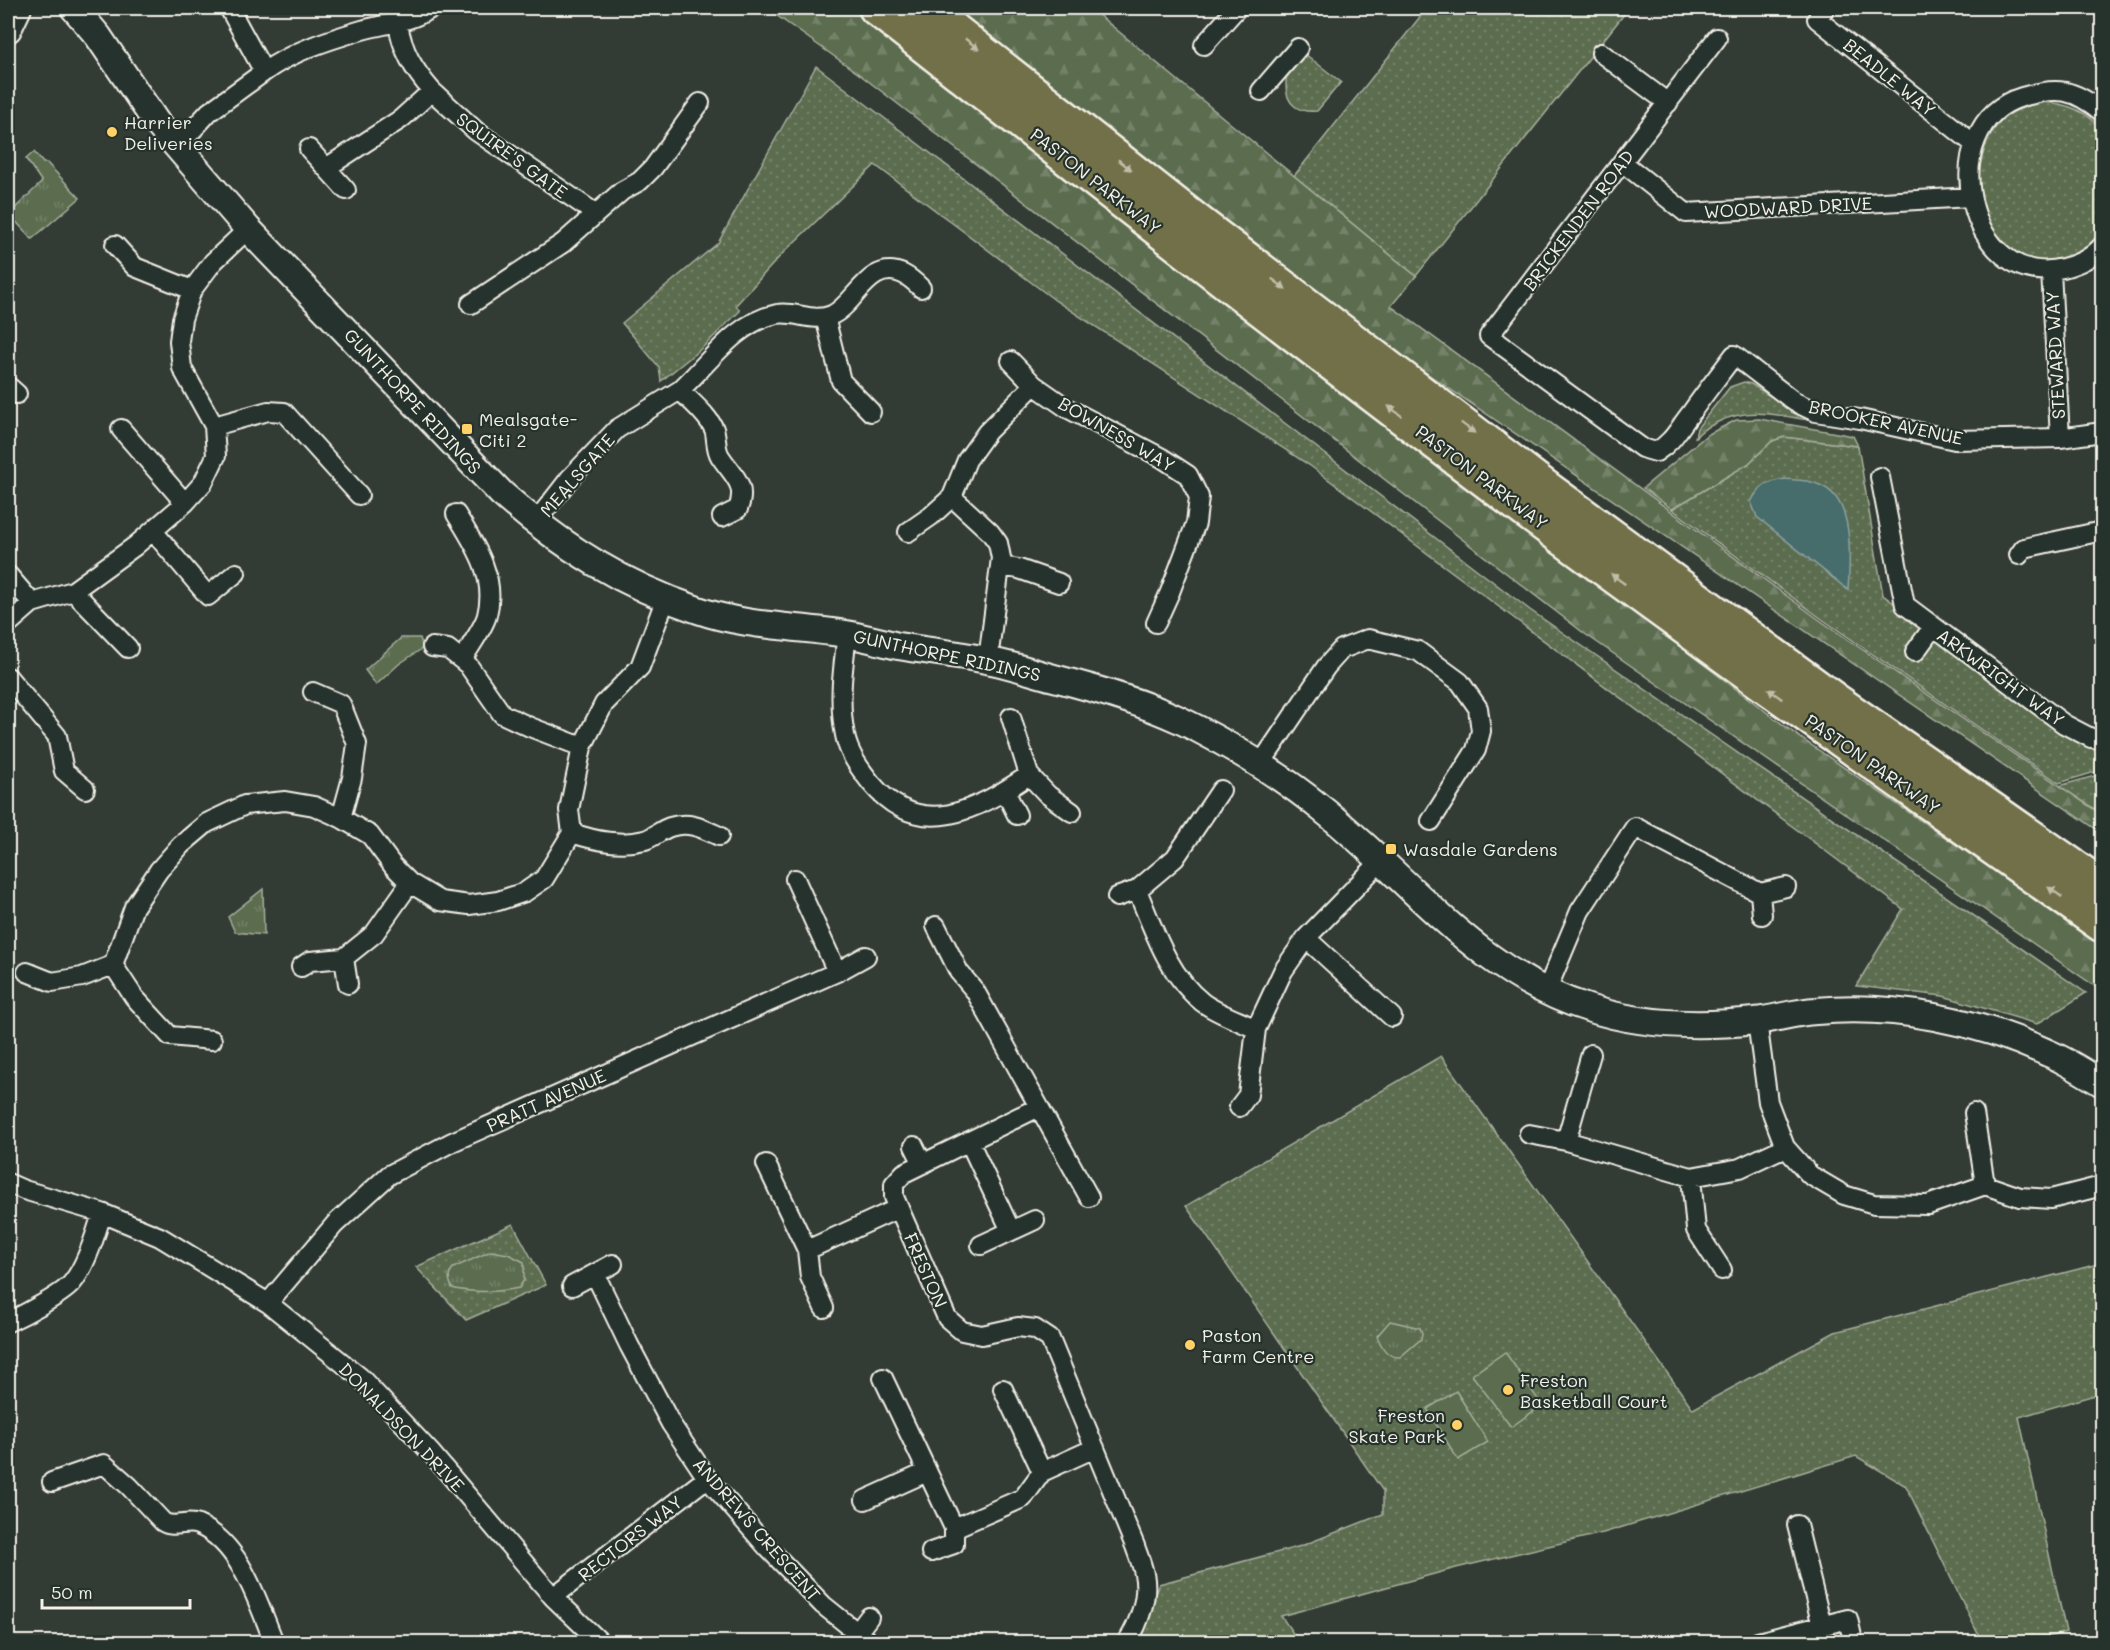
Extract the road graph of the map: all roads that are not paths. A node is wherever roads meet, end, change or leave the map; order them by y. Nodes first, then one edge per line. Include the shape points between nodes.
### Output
1 (18, 8) edge
2 (74, 8) edge
3 (229, 8) edge
4 (432, 8) edge
5 (876, 8) edge
6 (926, 8) edge
7 (1237, 8) edge
8 (1825, 8) edge
9 (398, 23) junction
10 (8, 29) edge
11 (1717, 38) dead end
12 (1204, 45) dead end
13 (1298, 48) dead end
14 (1601, 53) dead end
15 (264, 72) junction
16 (432, 91) junction
17 (1261, 91) dead end
18 (700, 103) dead end
19 (1668, 104) junction
20 (2103, 111) edge
21 (1974, 144) junction
22 (177, 147) junction
23 (309, 149) dead end
24 (1622, 162) junction
25 (326, 168) junction
26 (345, 190) dead end
27 (1971, 197) junction
28 (596, 214) junction
29 (248, 228) junction
30 (115, 245) dead end
31 (2103, 246) edge
32 (2051, 271) junction
33 (921, 288) dead end
34 (192, 290) junction
35 (471, 304) dead end
36 (825, 317) junction
37 (1489, 336) joint
38 (1011, 362) dead end
39 (1034, 385) junction
40 (680, 390) junction
41 (871, 411) dead end
42 (214, 426) junction
43 (121, 429) dead end
44 (2103, 432) edge
45 (2060, 438) junction
46 (1880, 477) dead end
47 (359, 495) dead end
48 (952, 497) junction
49 (185, 503) junction
50 (456, 514) dead end
51 (722, 517) dead end
52 (535, 523) junction
53 (153, 531) junction
54 (2103, 531) edge
55 (908, 532) dead end
56 (2019, 555) dead end
57 (1000, 566) junction
58 (236, 573) dead end
59 (8, 575) edge
60 (1059, 583) dead end
61 (73, 591) junction
62 (666, 598) junction
63 (32, 603) junction
64 (1156, 623) dead end
65 (8, 624) edge
66 (1933, 627) junction
67 (847, 634) junction
68 (432, 647) dead end
69 (128, 648) dead end
70 (1915, 652) dead end
71 (462, 660) junction
72 (988, 660) junction
73 (8, 677) edge
74 (313, 692) dead end
75 (1011, 717) dead end
76 (2103, 739) edge
77 (582, 747) junction
78 (1260, 765) junction
79 (1029, 775) junction
80 (85, 789) dead end
81 (1221, 790) dead end
82 (1005, 791) junction
83 (1072, 812) dead end
84 (1017, 815) dead end
85 (341, 818) junction
86 (1431, 821) dead end
87 (572, 833) junction
88 (719, 836) dead end
89 (1381, 861) junction
90 (795, 879) dead end
91 (410, 883) junction
92 (2103, 886) edge
93 (1786, 887) dead end
94 (1137, 890) junction
95 (1760, 893) junction
96 (1117, 897) dead end
97 (1762, 915) dead end
98 (2103, 925) edge
99 (936, 926) dead end
100 (1306, 938) junction
101 (866, 956) dead end
102 (344, 958) junction
103 (113, 964) junction
104 (301, 967) dead end
105 (27, 972) dead end
106 (837, 972) junction
107 (348, 984) dead end
108 (1546, 992) junction
109 (1392, 1017) dead end
110 (1757, 1021) junction
111 (1256, 1029) junction
112 (212, 1040) dead end
113 (1591, 1054) dead end
114 (2103, 1083) edge
115 (1039, 1107) junction
116 (1239, 1107) dead end
117 (1974, 1113) dead end
118 (1529, 1134) dead end
119 (969, 1141) junction
120 (1566, 1141) junction
121 (915, 1146) dead end
122 (1785, 1147) junction
123 (766, 1164) dead end
124 (923, 1164) junction
125 (1691, 1178) junction
126 (8, 1183) edge
127 (1985, 1185) junction
128 (2103, 1186) edge
129 (1089, 1197) dead end
130 (899, 1208) junction
131 (102, 1213) junction
132 (1035, 1220) dead end
133 (1011, 1231) junction
134 (981, 1245) dead end
135 (807, 1251) junction
136 (613, 1264) dead end
137 (1722, 1270) dead end
138 (595, 1274) junction
139 (572, 1286) dead end
140 (268, 1303) junction
141 (824, 1308) dead end
142 (8, 1322) edge
143 (883, 1378) dead end
144 (1003, 1389) dead end
145 (1095, 1448) junction
146 (927, 1472) junction
147 (1042, 1472) junction
148 (707, 1478) junction
149 (52, 1482) dead end
150 (865, 1500) dead end
151 (1797, 1525) dead end
152 (954, 1528) junction
153 (932, 1552) dead end
154 (553, 1598) junction
155 (868, 1617) dead end
156 (1822, 1626) junction
157 (863, 1638) edge
158 (1853, 1641) dead end
159 (274, 1642) edge
160 (600, 1642) edge
161 (1127, 1642) edge
162 (1758, 1642) edge

1 - 10 street
2 - 22 street, GUNTHORPE RIDINGS
3 - 15 street
4 - 9 street
98 -> 5 highway, PASTON PARKWAY via 1815,723 1528,512 1183,250
6 -> 92 highway, PASTON PARKWAY via 1538,482 1835,700
7 - 12 street
8 - 21 street, BEADLE WAY via 1817,18
9 - 15 street via 307,49
9 - 16 street, SQUIRE'S GATE via 401,45
11 - 19 street, BRICKENDEN ROAD
13 - 17 street
14 - 19 street
15 - 22 street via 209,112
16 - 25 street via 400,119
16 - 28 street, SQUIRE'S GATE via 476,131
18 - 28 street via 653,168
19 - 24 street, BRICKENDEN ROAD
20 - 21 street via 2071,93 2034,93 2002,105 1984,123
21 - 27 street via 1968,172
22 - 29 street, GUNTHORPE RIDINGS
23 - 25 street
24 - 27 street, WOODWARD DRIVE via 1686,213
24 - 37 street, BRICKENDEN ROAD
25 - 26 street
27 - 32 street via 1985,234 2000,254 2025,268
28 - 35 street via 563,243
29 - 34 street via 213,262
29 - 52 street, GUNTHORPE RIDINGS via 502,494
30 - 34 street via 135,267
31 - 32 street via 2090,258
32 - 45 street, STEWARD WAY
33 - 36 street via 903,274 880,273 871,277 841,309
34 - 42 street via 179,342 182,368
36 - 40 street, MEALSGATE via 776,315 750,325
36 - 41 street via 841,381
37 - 45 street, BROOKER AVENUE via 1642,448 1656,452 1677,435 1734,355 1795,402 1816,412 1955,440
38 - 39 street, BOWNESS WAY
39 - 48 street via 987,432 967,460
39 - 64 street, BOWNESS WAY via 1188,475 1199,497 1196,523
40 - 51 street via 710,422 719,455 737,478 742,498 738,509
40 - 52 street, MEALSGATE via 617,429 570,478
42 - 47 street via 268,411 284,412
42 - 49 street via 216,456 203,483
43 - 49 street
44 - 45 street
46 - 66 street, ARKWRIGHT WAY via 1905,605
48 - 55 street
48 - 57 street via 998,543
49 - 53 street
50 - 71 street via 484,561 490,591 487,616
52 - 62 street, GUNTHORPE RIDINGS via 604,570
53 - 58 street via 208,596
53 - 61 street
54 - 56 street via 2024,548
57 - 60 street
57 - 72 street
59 - 63 street
61 - 63 street
61 - 69 street
62 - 67 street, GUNTHORPE RIDINGS via 762,625
62 - 77 street via 640,668 604,704
63 - 65 street
66 - 70 street
66 - 76 street, ARKWRIGHT WAY via 2064,724 2091,738
67 - 72 street, GUNTHORPE RIDINGS
67 - 82 street via 841,710 845,738 859,768 884,798 911,814 940,816 968,810
68 - 71 street via 448,649
71 - 77 street via 502,714
72 - 78 street, GUNTHORPE RIDINGS via 1115,694 1180,720
73 - 80 street via 57,736 64,771
74 - 85 street via 341,704 357,744
75 - 79 street
77 - 87 street via 569,810
78 - 86 street via 1342,649 1368,639 1418,651 1460,682 1478,708 1481,731 1476,750
78 - 89 street, GUNTHORPE RIDINGS via 1322,808
79 - 82 street
79 - 83 street
81 - 94 street via 1175,858
82 - 84 street
85 - 91 street via 370,835
85 - 103 street via 315,806 285,801 245,805 207,823 159,870 134,907
87 - 88 street via 624,843 648,839 670,827 695,824
87 - 91 street via 544,879 525,892 498,901 469,905 440,901
89 - 100 street
89 - 108 street, GUNTHORPE RIDINGS via 1500,966
90 - 106 street
91 - 102 street via 374,934
93 - 95 street
94 - 96 street
94 - 111 street via 1162,948 1182,980 1203,1002
95 - 97 street
95 - 108 street via 1635,827 1580,911
99 - 115 street
100 - 109 street
100 - 111 street via 1282,970
101 - 106 street, PRATT AVENUE
102 - 104 street via 310,961
102 - 107 street
103 - 105 street via 82,977 52,982
103 - 112 street via 134,997 170,1036
106 - 140 street, PRATT AVENUE via 452,1142 389,1176 334,1224
108 - 110 street, GUNTHORPE RIDINGS via 1592,1010 1660,1023
110 - 114 street, GUNTHORPE RIDINGS via 1814,1011 1862,1010 1900,1011 1951,1020 2051,1054
110 - 122 street via 1768,1102
111 - 116 street via 1248,1095
113 - 120 street
115 - 119 street, FRESTON
115 - 129 street
117 - 127 street
118 - 120 street
119 - 124 street, FRESTON
119 - 133 street
120 - 125 street
121 - 124 street
122 - 125 street via 1740,1168
122 - 127 street via 1810,1175 1844,1195 1874,1204 1928,1205
123 - 135 street
124 - 130 street, FRESTON via 904,1173 894,1184
125 - 137 street via 1696,1230 1714,1245
126 - 131 street, DONALDSON DRIVE
127 - 128 street via 2020,1197 2051,1199
130 - 135 street
130 - 145 street, FRESTON via 947,1317 962,1331 982,1335 1018,1327 1035,1329 1050,1339
131 - 140 street, DONALDSON DRIVE via 160,1237
131 - 142 street via 92,1246 72,1283
132 - 133 street
133 - 134 street
135 - 141 street via 810,1277
136 - 138 street
138 - 139 street
138 - 148 street, ANDREWS CRESCENT via 671,1424
140 - 154 street, DONALDSON DRIVE via 360,1377 432,1454
143 - 146 street
144 - 147 street
145 - 147 street
145 - 161 street, FRESTON via 1145,1575 1142,1613
146 - 150 street
146 - 152 street
147 - 152 street via 1023,1498
148 - 154 street, RECTORS WAY
148 - 157 street, ANDREWS CRESCENT via 822,1605
149 - 159 street via 104,1464 169,1526 197,1524 220,1539 243,1569
151 - 156 street
152 - 153 street via 954,1544
154 - 160 street, DONALDSON DRIVE
155 - 157 street
156 - 158 street via 1848,1619
156 - 162 street

